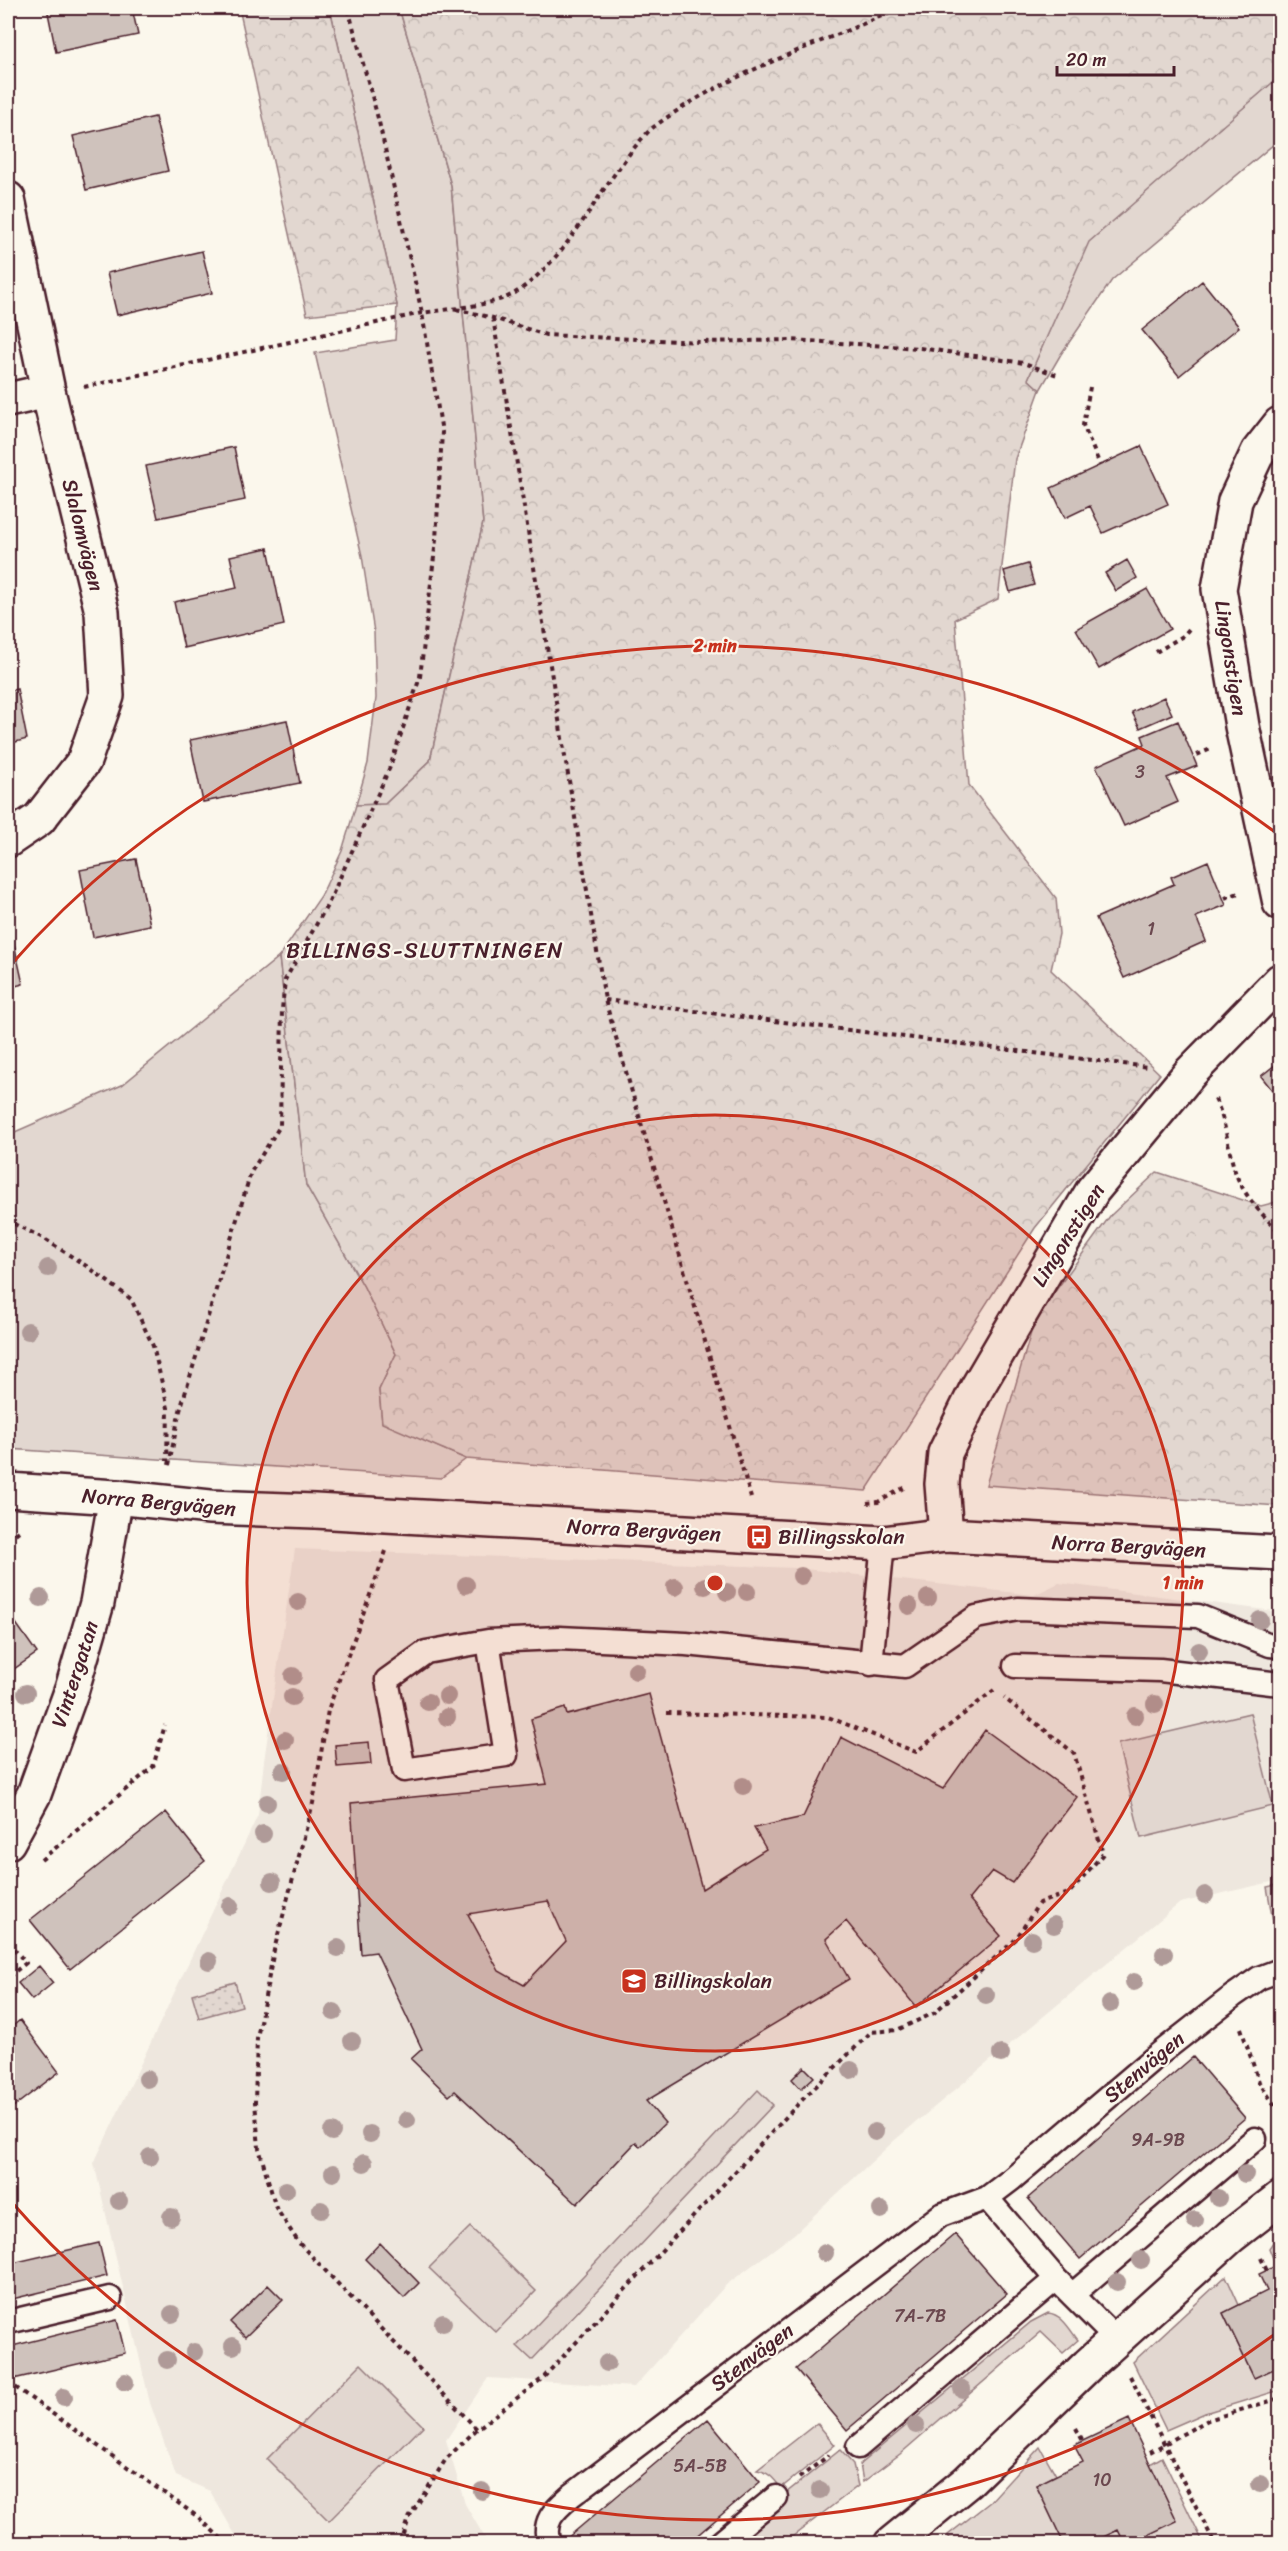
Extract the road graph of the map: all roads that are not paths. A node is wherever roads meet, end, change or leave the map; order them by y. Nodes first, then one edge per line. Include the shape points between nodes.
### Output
1 (8, 199) edge
2 (63, 389) junction
3 (8, 400) edge
4 (1281, 424) edge
5 (8, 840) edge
6 (1281, 903) edge
7 (1281, 981) edge
8 (8, 1490) edge
9 (116, 1497) junction
10 (946, 1535) junction
11 (883, 1543) junction
12 (1281, 1553) edge
13 (488, 1641) junction
14 (1281, 1646) edge
15 (871, 1664) junction
16 (1015, 1666) road end
17 (1281, 1683) edge
18 (8, 1842) edge
19 (1281, 1970) edge
20 (1255, 2139) dead end
21 (987, 2198) junction
22 (1281, 2198) edge
23 (1064, 2287) junction
24 (110, 2298) dead end
25 (8, 2322) edge
26 (1116, 2339) junction
27 (858, 2447) road end
28 (776, 2496) road end
29 (549, 2544) edge
30 (719, 2544) edge
31 (891, 2544) edge

1 - 2 street, Slalomvägen
2 - 3 street
2 - 5 street, Slalomvägen via 102,612 107,696 84,761 39,819
4 - 6 street, Lingonstigen via 1258,452 1235,501 1219,589 1242,726
7 - 10 street, Lingonstigen via 1191,1072 1093,1190 977,1388 945,1453 942,1484
8 - 9 street, Norra Bergvägen
9 - 11 street, Norra Bergvägen via 210,1508
9 - 18 street, Vintergatan via 97,1604 72,1689 34,1794
10 - 11 street, Norra Bergvägen
10 - 12 street, Norra Bergvägen
11 - 15 lane
13 - 13 lane via 506,1755 404,1770 387,1680 426,1652
13 - 15 lane via 559,1638 686,1644
14 - 15 lane via 1198,1616 1018,1609 976,1617 905,1666
16 - 17 lane via 1160,1670
19 - 21 lane, Stenvägen via 1259,1978 1233,1996
20 - 23 lane
21 - 23 lane
21 - 29 lane, Stenvägen via 941,2215 579,2489 549,2516
22 - 26 street via 1231,2236
23 - 26 lane
23 - 27 lane
24 - 25 lane
26 - 31 street via 967,2482
28 - 30 lane

